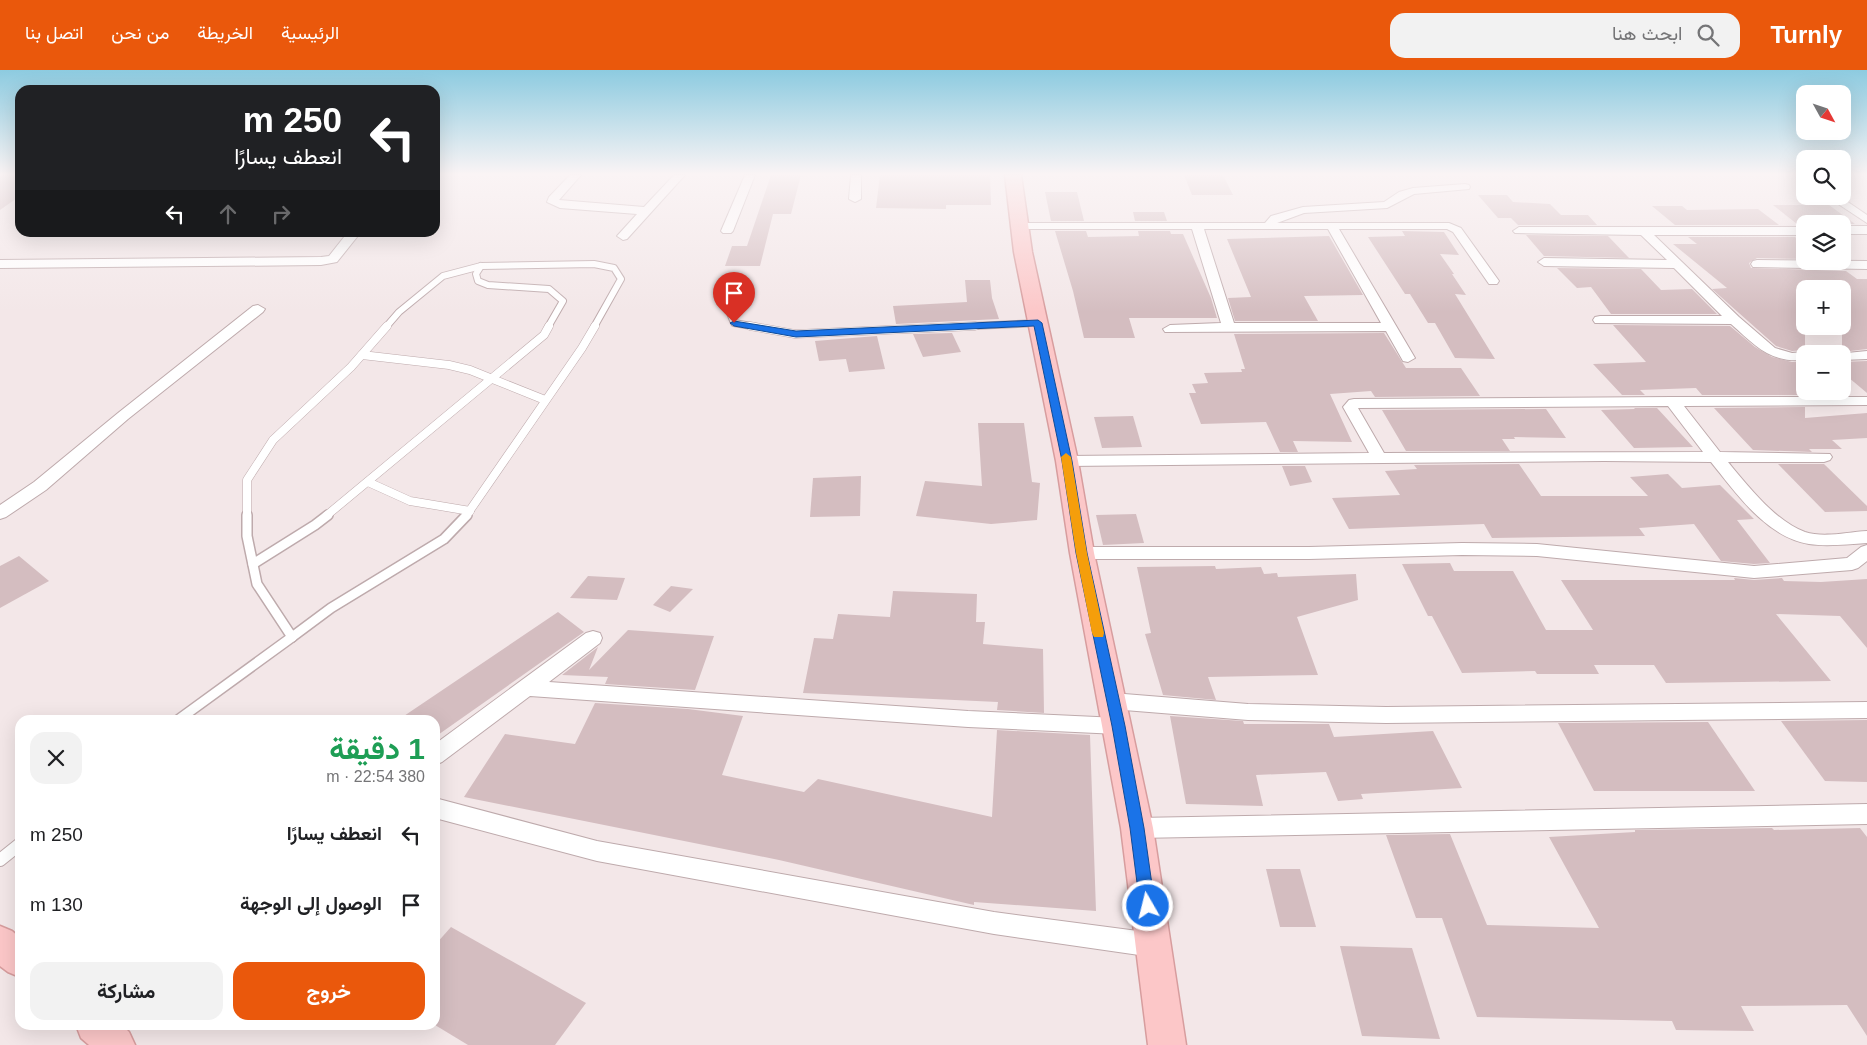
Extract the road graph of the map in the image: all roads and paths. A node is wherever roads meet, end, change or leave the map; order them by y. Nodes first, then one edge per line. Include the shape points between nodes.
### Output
1 (638, 220) edge
2 (731, 220) edge
3 (1020, 220) edge
4 (1273, 220) edge
5 (1021, 226) junction
6 (1197, 227) junction
7 (1267, 227) junction
8 (1332, 227) junction
9 (1851, 230) edge
10 (1867, 230) edge
11 (727, 231) dead end
12 (1519, 231) dead end
13 (1644, 231) junction
14 (1796, 231) edge
15 (623, 236) dead end
16 (350, 237) edge
17 (1544, 262) dead end
18 (0, 264) edge
19 (1677, 264) junction
20 (1758, 264) dead end
21 (1867, 265) edge
22 (481, 266) junction
23 (1493, 281) dead end
24 (726, 303) dead end
25 (258, 309) dead end
26 (1600, 320) dead end
27 (1734, 320) junction
28 (1038, 323) junction
29 (1229, 327) junction
30 (1390, 327) junction
31 (1170, 328) dead end
32 (362, 355) junction
33 (1867, 355) edge
34 (1851, 356) edge
35 (1796, 357) edge
36 (1408, 358) dead end
37 (492, 379) junction
38 (545, 400) junction
39 (1672, 401) junction
40 (1867, 401) edge
41 (1716, 457) junction
42 (1824, 457) dead end
43 (1380, 459) junction
44 (1067, 461) junction
45 (368, 482) junction
46 (470, 511) junction
47 (0, 512) edge
48 (1867, 537) edge
49 (1867, 551) edge
50 (1082, 553) junction
51 (253, 564) junction
52 (292, 636) junction
53 (593, 638) dead end
54 (526, 688) junction
55 (1867, 710) edge
56 (1115, 714) junction
57 (185, 715) edge
58 (440, 752) edge
59 (440, 809) edge
60 (1867, 814) edge
61 (1137, 828) junction
62 (15, 848) edge
63 (0, 860) edge
64 (0, 943) edge
65 (1153, 945) junction
66 (15, 956) edge
67 (100, 1030) edge
68 (116, 1045) edge
69 (1167, 1045) edge

1 - 15 street
2 - 11 street
3 - 5 main road
4 - 7 street
5 - 6 street
5 - 28 main road via 1023,252
6 - 7 street
6 - 29 street
7 - 8 street
8 - 23 street via 1449,226 1457,230
8 - 30 street
9 - 10 street
12 - 13 street
13 - 14 street
13 - 19 street
16 - 18 street via 333,259 321,261
17 - 19 street
19 - 27 street
20 - 21 street
22 - 32 lane via 443,276 399,312
22 - 37 lane via 476,274 478,281 488,285 549,289 563,301 544,335
22 - 38 lane via 594,264 614,268 621,279 582,348
24 - 28 lane via 734,323 796,334
25 - 47 street via 122,416 40,486
26 - 27 street
27 - 35 street via 1770,351
28 - 44 main road
29 - 30 street
29 - 31 street
30 - 36 street
32 - 37 lane via 449,365
32 - 51 lane via 273,440 246,480 247,536
33 - 34 street
37 - 38 lane
37 - 45 lane
38 - 46 lane
39 - 40 street
39 - 41 street
39 - 43 street via 1354,403 1350,406
41 - 42 street
41 - 43 street
41 - 48 street via 1780,527 1812,539
43 - 44 street
44 - 50 main road
45 - 46 lane via 410,501
45 - 51 lane via 316,525
46 - 52 lane via 444,539 331,608
49 - 50 street via 1852,564 1754,572 1537,550
50 - 56 main road
51 - 52 lane via 257,584
52 - 57 lane
53 - 54 street
54 - 56 street via 968,720
54 - 58 street
55 - 56 street via 1386,716 1248,712
56 - 61 main road
59 - 65 street via 597,851 994,923
60 - 61 street
61 - 65 main road
62 - 63 lane
64 - 66 main road
65 - 69 main road
67 - 68 main road

